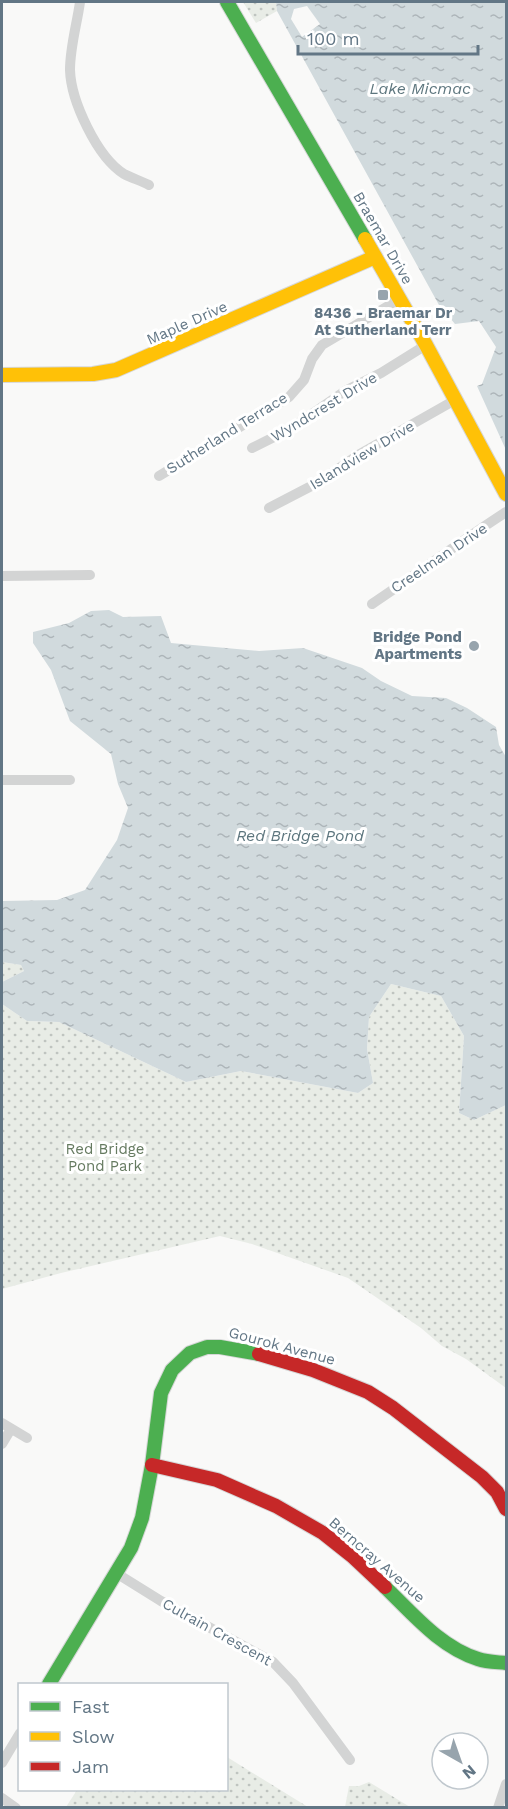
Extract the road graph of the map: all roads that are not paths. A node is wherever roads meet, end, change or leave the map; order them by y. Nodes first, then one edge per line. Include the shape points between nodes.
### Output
1 (80, 2) edge
2 (227, 2) edge
3 (149, 185) dead end
4 (375, 257) junction
5 (400, 299) junction
6 (426, 345) junction
7 (2, 375) edge
8 (455, 400) junction
9 (252, 448) dead end
10 (159, 476) dead end
11 (507, 494) edge
12 (269, 508) dead end
13 (507, 512) edge
14 (90, 575) dead end
15 (2, 576) edge
16 (372, 604) dead end
17 (2, 780) edge
18 (70, 780) dead end
19 (6, 1426) edge
20 (27, 1438) dead end
21 (2, 1443) edge
22 (152, 1465) junction
23 (507, 1509) edge
24 (116, 1574) junction
25 (507, 1663) edge
26 (50, 1683) edge
27 (18, 1736) edge
28 (350, 1760) dead end
29 (2, 1763) edge
30 (507, 1784) edge
31 (2, 1798) edge
32 (16, 1808) edge
33 (498, 1808) edge

1 - 3 street via 70,72 80,111 109,160 123,173
2 - 4 street, Braemar Drive
4 - 5 street, Braemar Drive
4 - 7 street, Maple Drive via 116,370
5 - 6 street, Braemar Drive
5 - 10 street, Sutherland Terrace via 322,345 304,380 289,397
6 - 8 street, Braemar Drive
6 - 9 street, Wyndcrest Drive via 339,394 290,429
8 - 11 street, Braemar Drive
8 - 12 street, Islandview Drive
13 - 16 street, Creelman Drive
14 - 15 street
17 - 18 street
19 - 20 street
19 - 21 street
22 - 23 street, Gourok Avenue via 161,1393 170,1370 188,1354 218,1345 341,1379 369,1392 488,1481
22 - 24 street, Gourok Avenue via 142,1518
22 - 25 street, Berncray Avenue via 217,1480 300,1519 351,1556 453,1649 489,1662
24 - 26 street, Gourok Avenue
24 - 28 street, Culrain Crescent via 273,1662
27 - 29 street
30 - 33 street
31 - 32 street

